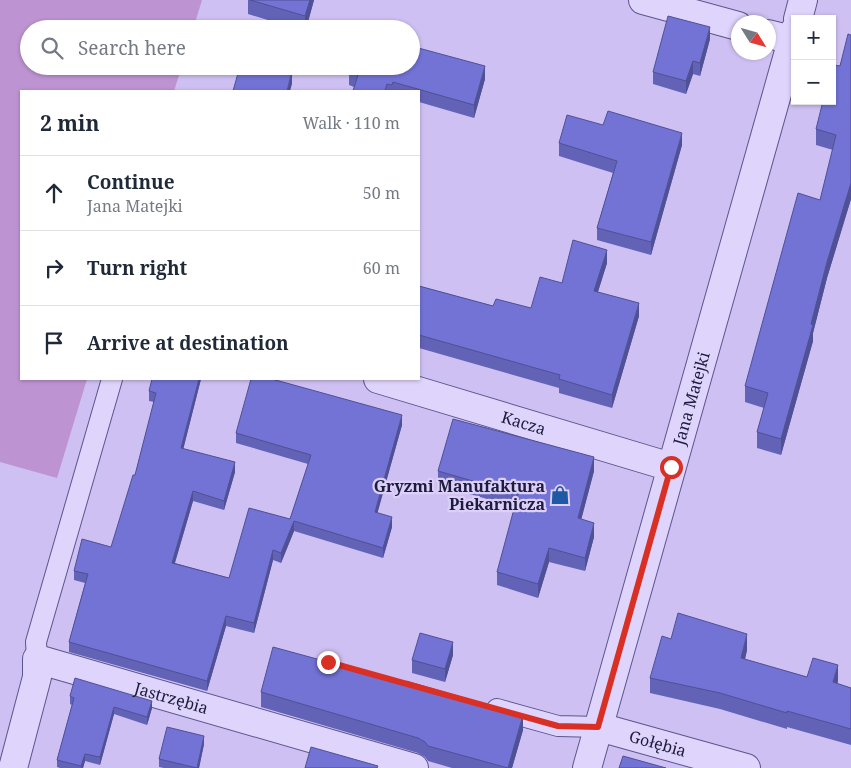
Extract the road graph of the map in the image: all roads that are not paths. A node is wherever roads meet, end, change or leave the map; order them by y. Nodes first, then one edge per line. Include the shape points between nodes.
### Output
1 (643, 0) edge
2 (803, 0) edge
3 (731, 24) edge
4 (788, 31) edge
5 (112, 380) edge
6 (381, 380) edge
7 (671, 467) junction
8 (37, 660) junction
9 (482, 705) edge
10 (598, 727) junction
11 (12, 768) edge
12 (414, 768) edge
13 (587, 768) edge
14 (746, 768) edge

1 - 3 street
2 - 4 street, Jana Matejki
4 - 7 street, Jana Matejki
5 - 8 lane via 36,642
6 - 7 street, Kacza
7 - 10 street, Jana Matejki
8 - 11 street via 37,677
8 - 12 street, Jastrzębia
9 - 10 lane via 558,726
10 - 13 street, Jana Matejki
10 - 14 street, Gołębia

